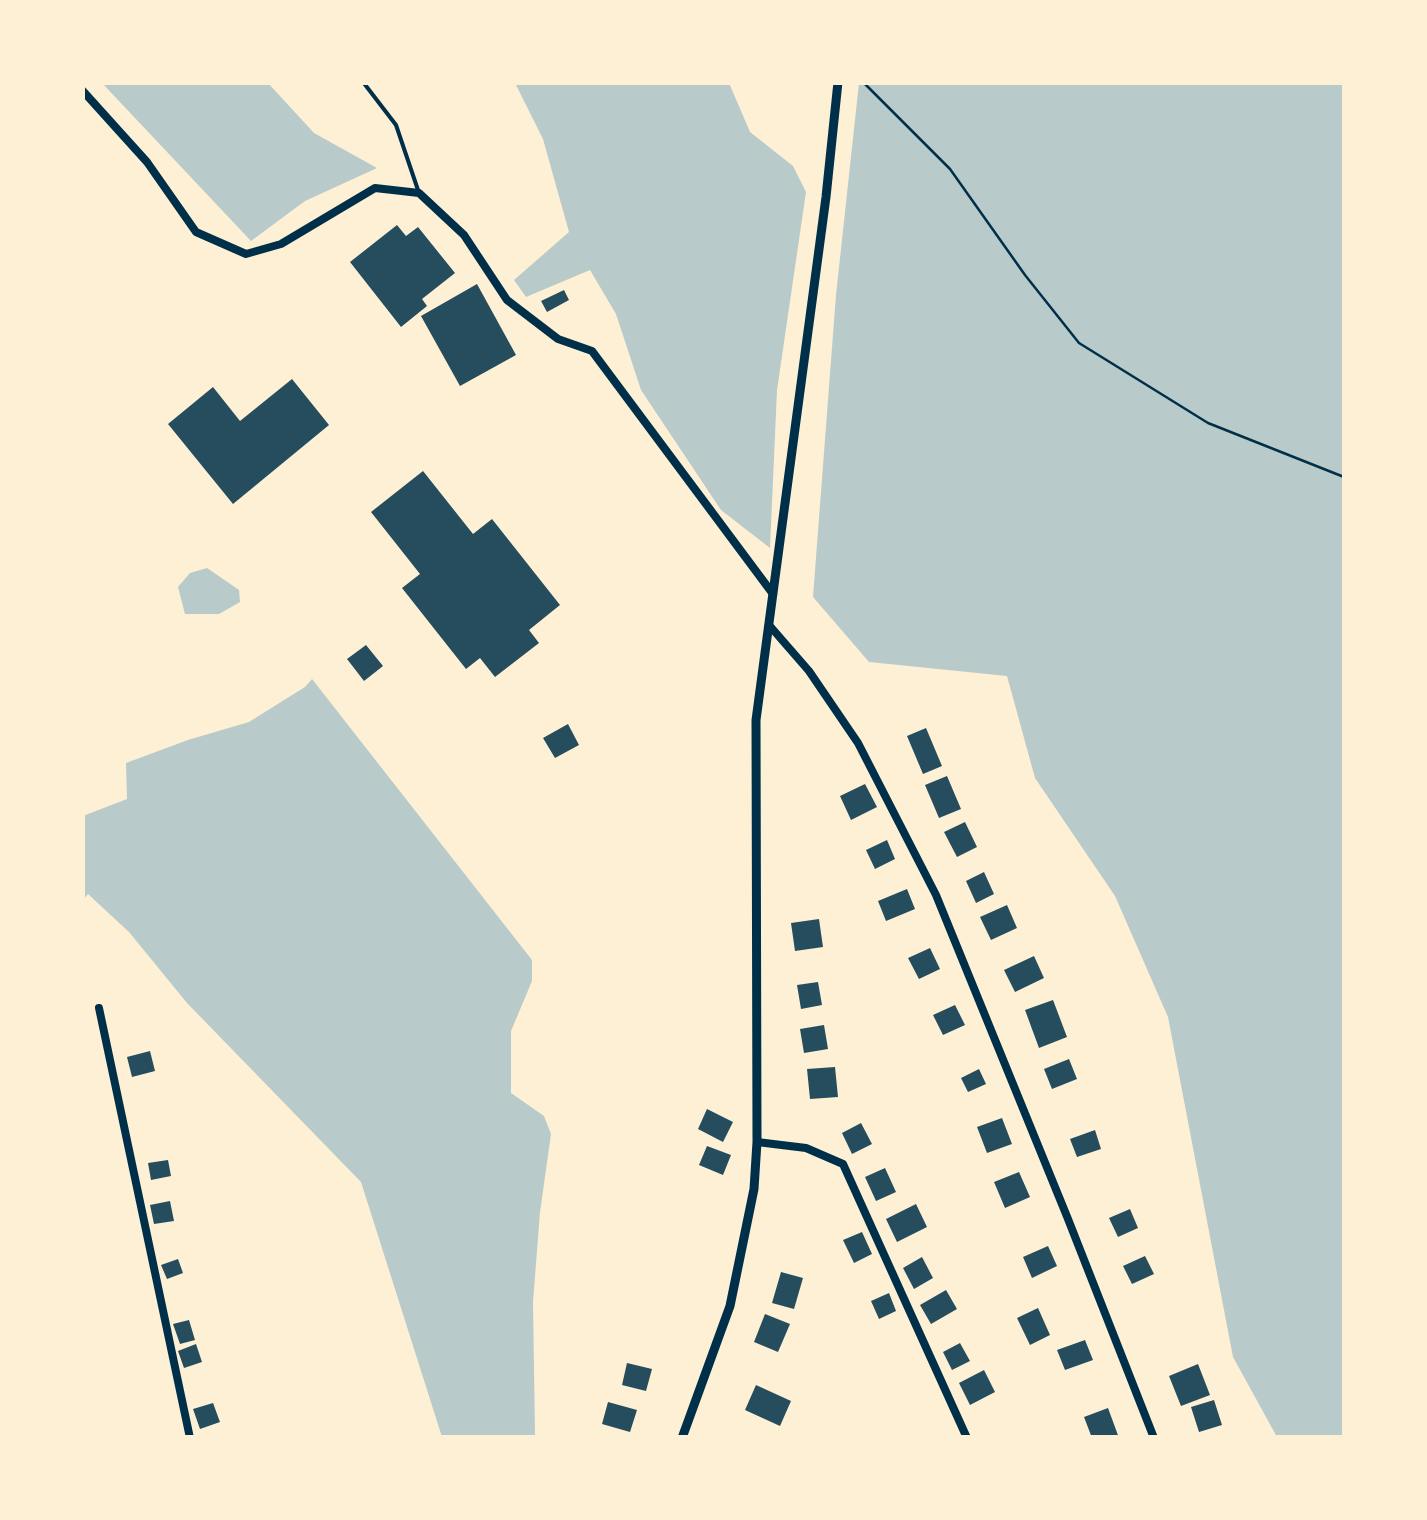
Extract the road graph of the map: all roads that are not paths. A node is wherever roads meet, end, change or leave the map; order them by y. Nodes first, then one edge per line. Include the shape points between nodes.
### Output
1 (362, 82) edge
2 (838, 82) edge
3 (82, 90) edge
4 (419, 192) junction
5 (773, 594) junction
6 (769, 625) junction
7 (99, 1008) dead end
8 (757, 1142) junction
9 (190, 1438) edge
10 (682, 1438) edge
11 (967, 1438) edge
12 (1154, 1438) edge

1 - 4 lane via 396,125
2 - 5 street
3 - 4 street via 147,162 196,232 246,254 282,244 375,188
4 - 5 street via 464,235 507,300 558,339 592,352
5 - 6 street
6 - 8 street via 756,720
6 - 12 street via 858,743 936,895
7 - 9 street
8 - 10 street via 730,1306
8 - 11 street via 806,1148 842,1164

